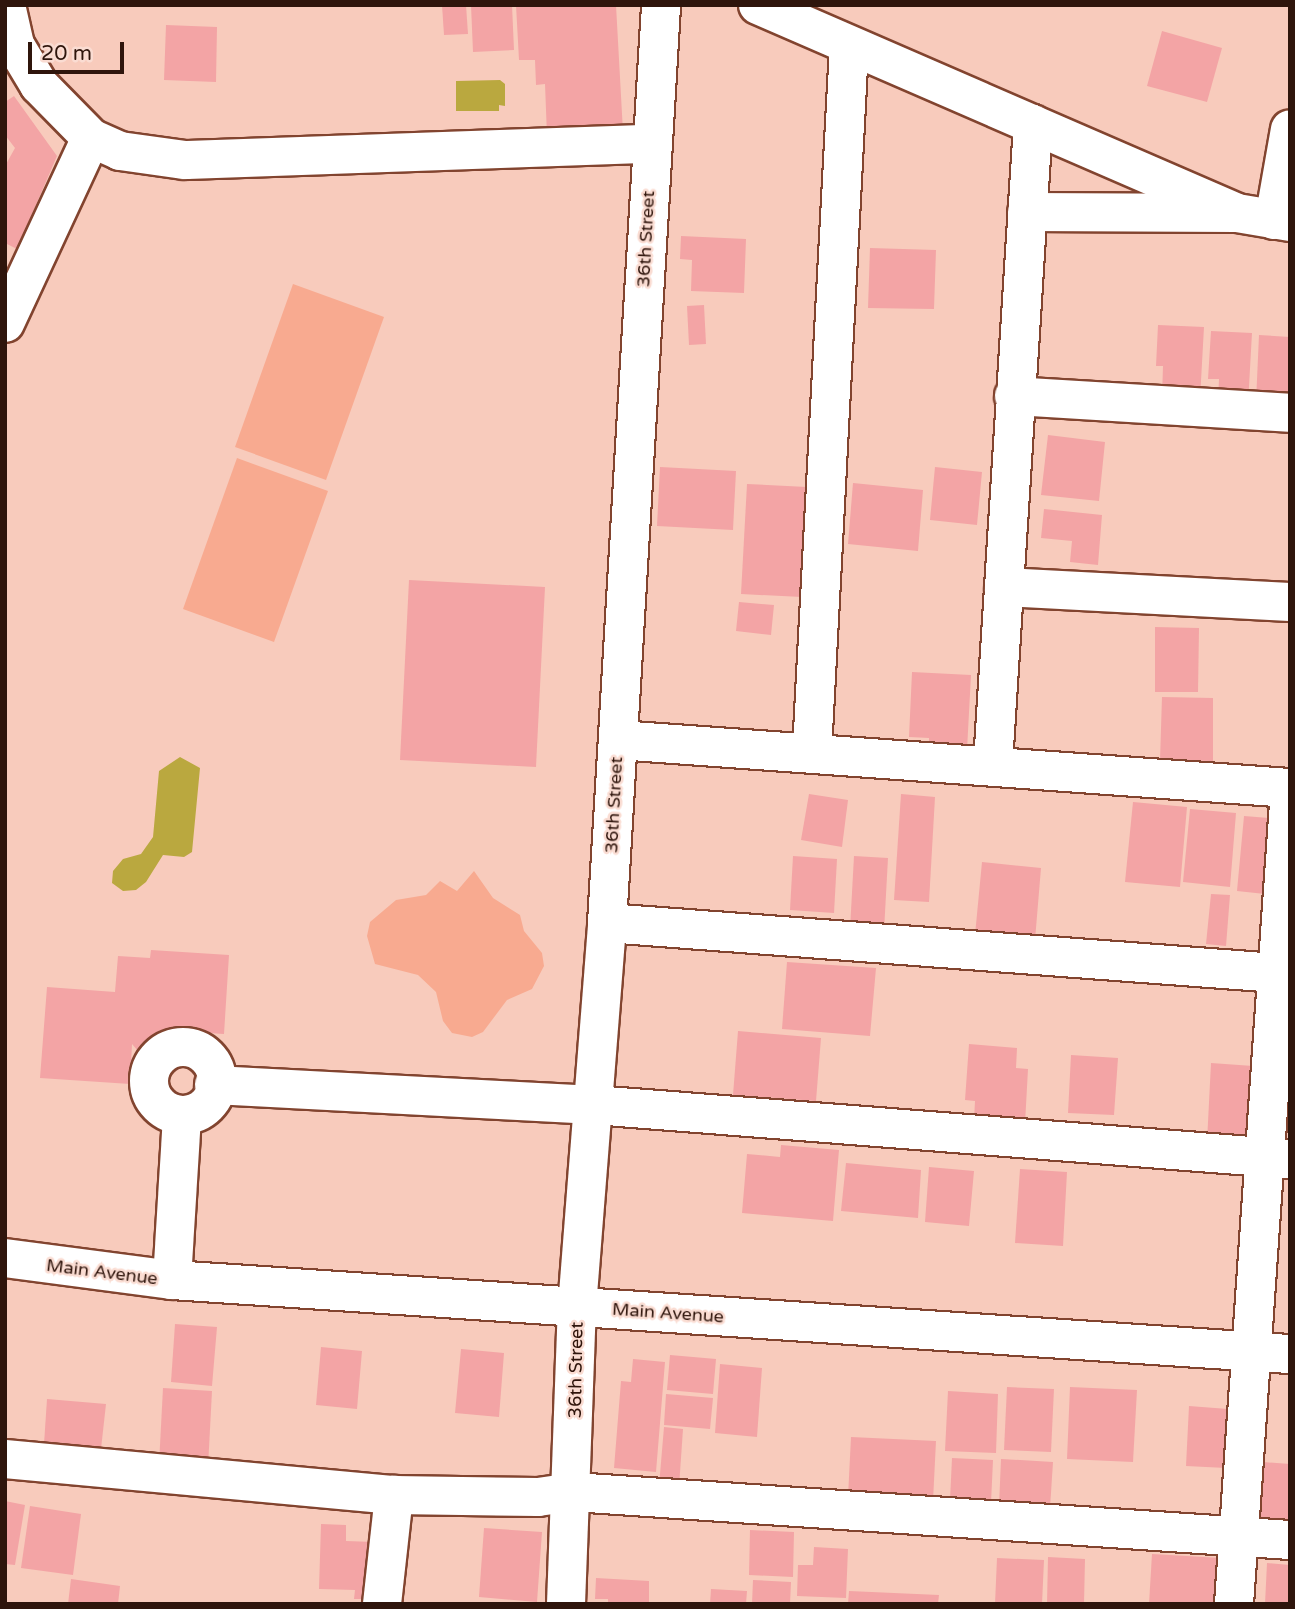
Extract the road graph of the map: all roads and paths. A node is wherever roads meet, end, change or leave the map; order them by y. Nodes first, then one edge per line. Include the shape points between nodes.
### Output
1 (6, 5) edge
2 (661, 5) edge
3 (758, 5) edge
4 (849, 48) junction
5 (1034, 124) junction
6 (1290, 131) edge
7 (91, 138) junction
8 (652, 144) junction
9 (1027, 212) junction
10 (1237, 212) junction
11 (1282, 221) edge
12 (13, 281) edge
13 (5, 323) edge
14 (1014, 396) junction
15 (1290, 413) edge
16 (1003, 587) junction
17 (1290, 602) edge
18 (618, 740) junction
19 (812, 751) junction
20 (993, 764) junction
21 (1290, 788) edge
22 (607, 923) junction
23 (1284, 974) edge
24 (214, 1085) junction
25 (594, 1105) junction
26 (182, 1118) junction
27 (1278, 1158) edge
28 (5, 1258) edge
29 (172, 1280) junction
30 (577, 1307) junction
31 (1251, 1352) junction
32 (1290, 1354) edge
33 (5, 1459) edge
34 (573, 1492) junction
35 (394, 1495) junction
36 (1239, 1535) junction
37 (1290, 1540) edge
38 (382, 1604) edge
39 (566, 1604) edge
40 (1234, 1604) edge

1 - 7 street via 15,45 39,85
2 - 8 street, 36th Street
3 - 4 street
4 - 5 street
4 - 19 street
5 - 9 street
5 - 10 street
6 - 11 street
7 - 8 street via 120,151 185,160
7 - 12 street
8 - 18 street, 36th Street
9 - 10 street
9 - 14 street
10 - 11 street
12 - 13 street
14 - 15 street
14 - 16 street
16 - 17 street
16 - 20 street
18 - 19 street
18 - 22 street, 36th Street
19 - 20 street
20 - 21 street
21 - 23 street
22 - 23 street
22 - 25 street, 36th Street
23 - 27 street
24 - 25 street
24 - 26 street via 198,1114
24 - 26 street via 213,1070 202,1052 176,1046 162,1052 151,1069 156,1101 168,1114
25 - 27 street
25 - 30 street, 36th Street
26 - 29 street
27 - 31 street
28 - 29 street, Main Avenue
29 - 30 street, Main Avenue
30 - 31 street, Main Avenue
30 - 34 street, 36th Street
31 - 32 street, Main Avenue
31 - 36 street
33 - 35 street
34 - 35 street via 538,1497
34 - 36 street
34 - 39 street, 36th Street
35 - 38 street
36 - 37 street
36 - 40 street

